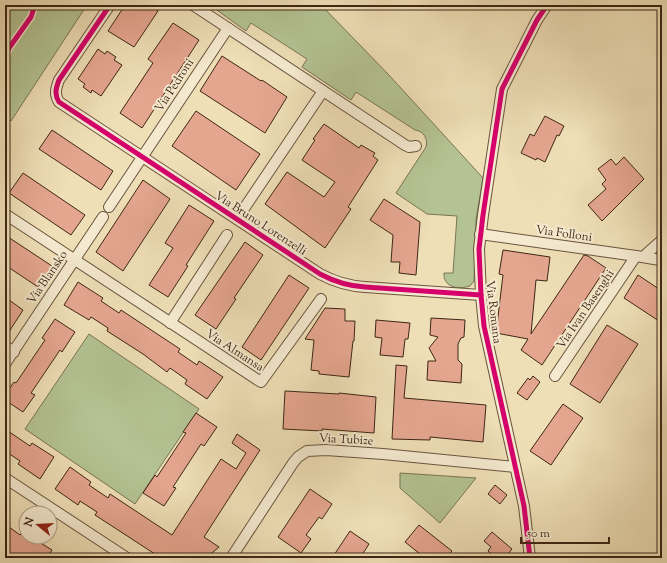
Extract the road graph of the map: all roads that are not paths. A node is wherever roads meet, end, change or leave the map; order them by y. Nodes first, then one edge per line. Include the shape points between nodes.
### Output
1 (110, 5) edge
2 (193, 5) edge
3 (547, 5) edge
4 (228, 28) junction
5 (323, 91) junction
6 (416, 146) dead end
7 (143, 157) junction
8 (109, 207) dead end
9 (5, 214) edge
10 (103, 217) dead end
11 (237, 219) junction
12 (480, 234) junction
13 (227, 235) dead end
14 (662, 240) edge
15 (640, 257) junction
16 (74, 260) junction
17 (662, 261) edge
18 (480, 295) junction
19 (321, 299) dead end
20 (170, 323) junction
21 (9, 349) edge
22 (5, 364) edge
23 (555, 376) dead end
24 (515, 467) junction
25 (5, 478) edge
26 (128, 558) edge
27 (231, 558) edge
28 (530, 558) edge

1 - 7 street, Via Bruno Lorenzelli via 59,80 56,98
2 - 4 street
3 - 12 street, Via Romana via 502,89
4 - 5 street
4 - 7 street, Via Pedroni
5 - 6 street via 405,145
5 - 11 street
7 - 8 street
7 - 11 street, Via Bruno Lorenzelli
9 - 16 street, Via Almansa
10 - 16 street, Via Blansko
11 - 18 street, Via Bruno Lorenzelli via 320,274 341,284 365,288
12 - 15 street, Via Folloni
12 - 18 street, Via Romana
13 - 20 street
14 - 15 street
15 - 17 street, Via Folloni
15 - 23 street, Via Ivan Basenghi
16 - 20 street, Via Almansa
16 - 21 street, Via Blansko
18 - 24 street, Via Romana via 484,326
19 - 20 street, Via Almansa via 261,382
21 - 22 street, Via Blansko
24 - 27 street, Via Tubize via 383,454 307,451 293,463
24 - 28 street, Via Romana via 524,506
25 - 26 street

